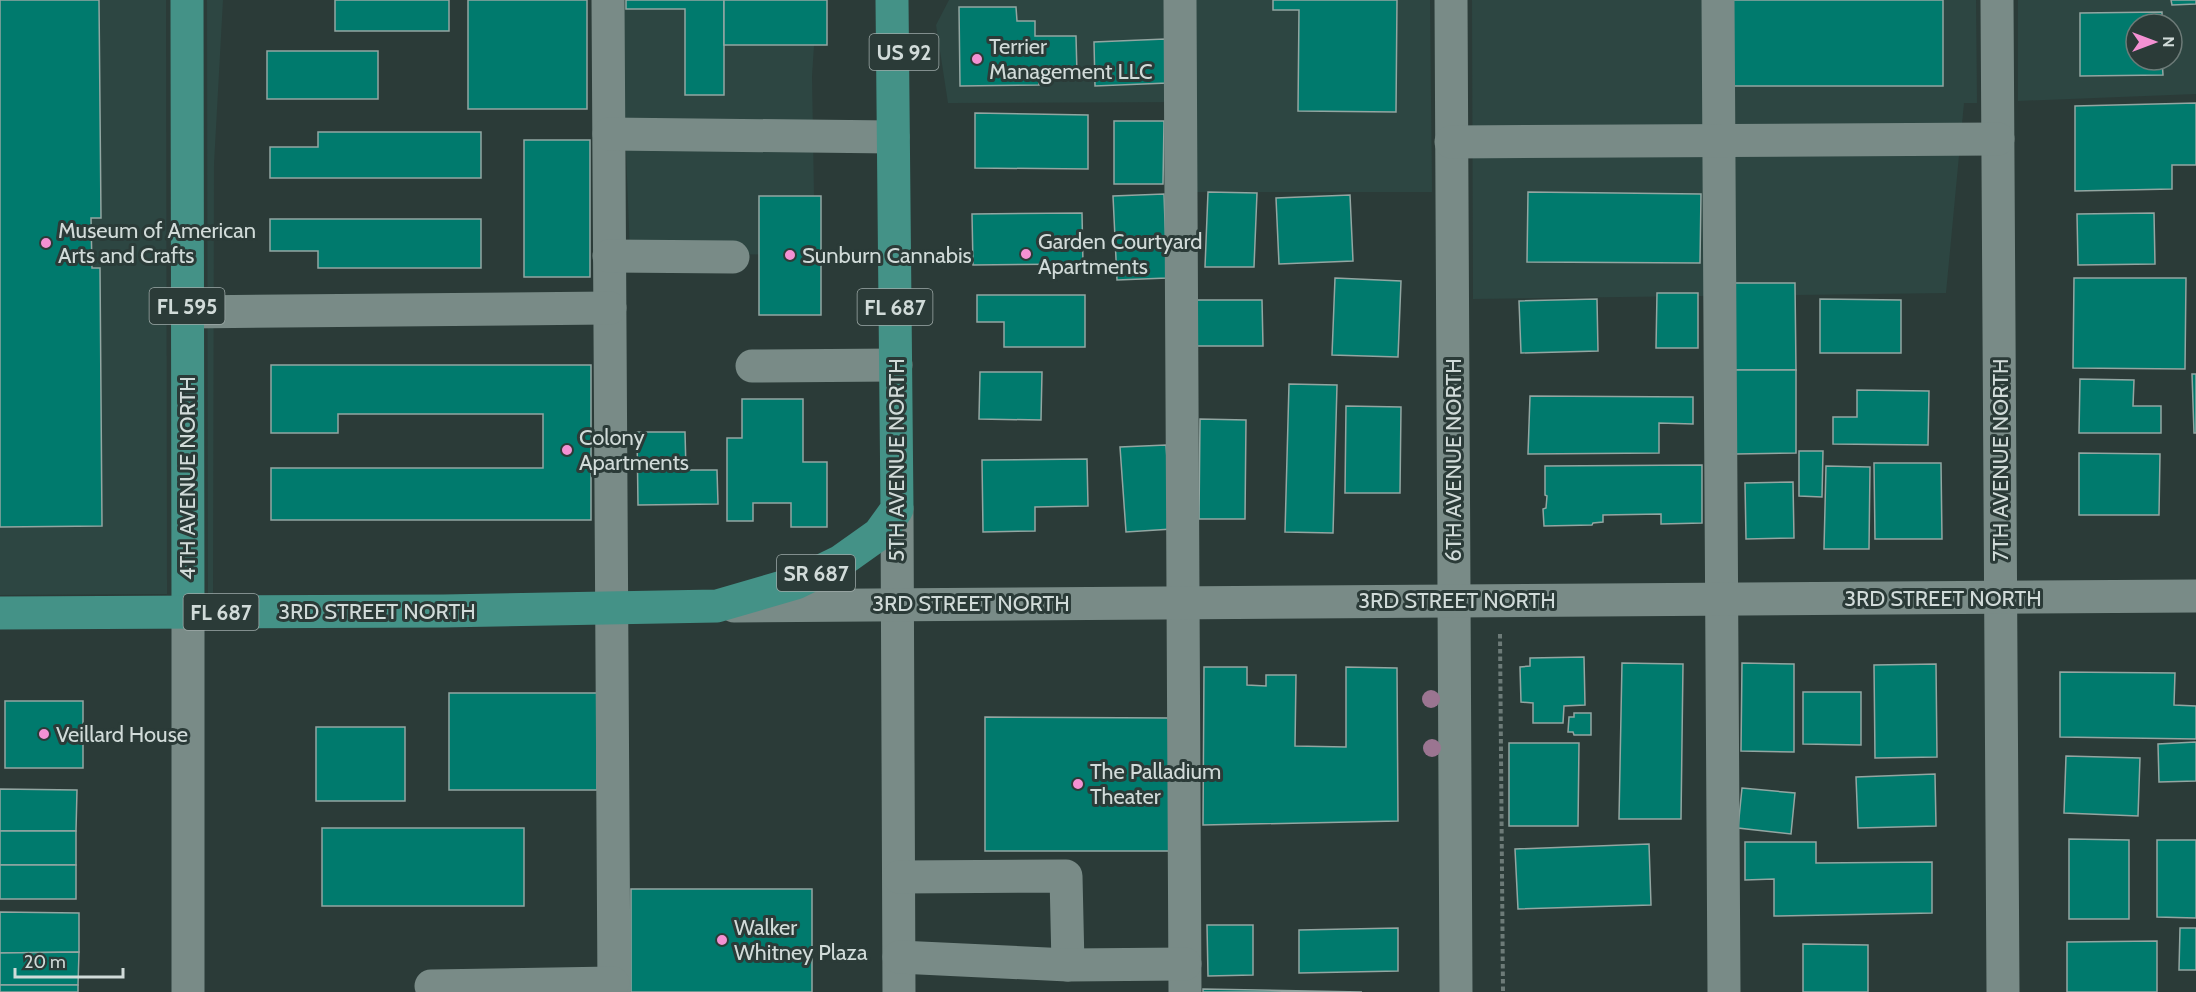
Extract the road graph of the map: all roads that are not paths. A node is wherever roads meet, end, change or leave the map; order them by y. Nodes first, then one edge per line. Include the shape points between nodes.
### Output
1 (187, 0) edge
2 (608, 0) edge
3 (892, 0) edge
4 (915, 0) edge
5 (1180, 0) edge
6 (1450, 0) edge
7 (1718, 0) edge
8 (1997, 0) edge
9 (895, 104) junction
10 (609, 134) junction
11 (893, 136) junction
12 (1998, 139) junction
13 (1719, 140) junction
14 (1452, 142) junction
15 (609, 256) junction
16 (733, 257) dead end
17 (610, 308) junction
18 (187, 312) junction
19 (896, 365) junction
20 (752, 366) dead end
21 (897, 509) junction
22 (2196, 596) edge
23 (2001, 597) junction
24 (1721, 599) junction
25 (1454, 601) junction
26 (1183, 602) junction
27 (898, 604) junction
28 (717, 606) junction
29 (611, 608) junction
30 (188, 612) junction
31 (0, 613) edge
32 (899, 877) junction
33 (899, 957) junction
34 (1068, 965) junction
35 (1185, 978) edge
36 (431, 986) dead end
37 (614, 988) edge
38 (188, 992) edge
39 (899, 992) edge
40 (1456, 992) edge
41 (1724, 992) edge
42 (2003, 992) edge

1 - 18 main road, 4TH AVENUE NORTH / FL 595
2 - 10 street
3 - 9 main road, 5TH AVENUE NORTH
4 - 9 main road, US 92
5 - 26 street
6 - 14 street, 6TH AVENUE NORTH
7 - 13 street
8 - 12 street, 7TH AVENUE NORTH
9 - 11 main road, 5TH AVENUE NORTH / FL 687
10 - 11 street
10 - 15 street
11 - 19 main road, 5TH AVENUE NORTH / FL 687
12 - 13 street
12 - 23 street, 7TH AVENUE NORTH
13 - 14 street
13 - 24 street
14 - 25 street, 6TH AVENUE NORTH
15 - 16 street
15 - 17 street
17 - 18 street
17 - 29 street
18 - 30 main road, 4TH AVENUE NORTH / FL 595
19 - 20 street
19 - 21 main road, 5TH AVENUE NORTH / FL 687
21 - 27 street, 5TH AVENUE NORTH
21 - 28 main road, 3RD STREET NORTH / SR 687 via 879,534 841,561 796,583
22 - 23 street, 3RD STREET NORTH
23 - 24 street, 3RD STREET NORTH
23 - 42 street, 7TH AVENUE NORTH
24 - 25 street, 3RD STREET NORTH
24 - 41 street
25 - 26 street, 3RD STREET NORTH
25 - 40 street, 6TH AVENUE NORTH
26 - 27 street, 3RD STREET NORTH
26 - 35 street
27 - 28 street, 3RD STREET NORTH
27 - 32 street, 5TH AVENUE NORTH
28 - 29 main road, 3RD STREET NORTH / FL 687
29 - 30 main road, 3RD STREET NORTH / FL 687
29 - 37 street
30 - 31 main road, 3RD STREET NORTH / FL 687
30 - 38 street, 4TH AVENUE NORTH
32 - 33 street, 5TH AVENUE NORTH
32 - 34 street via 1066,876
33 - 34 street
33 - 39 street, 5TH AVENUE NORTH
34 - 35 street
36 - 37 street

